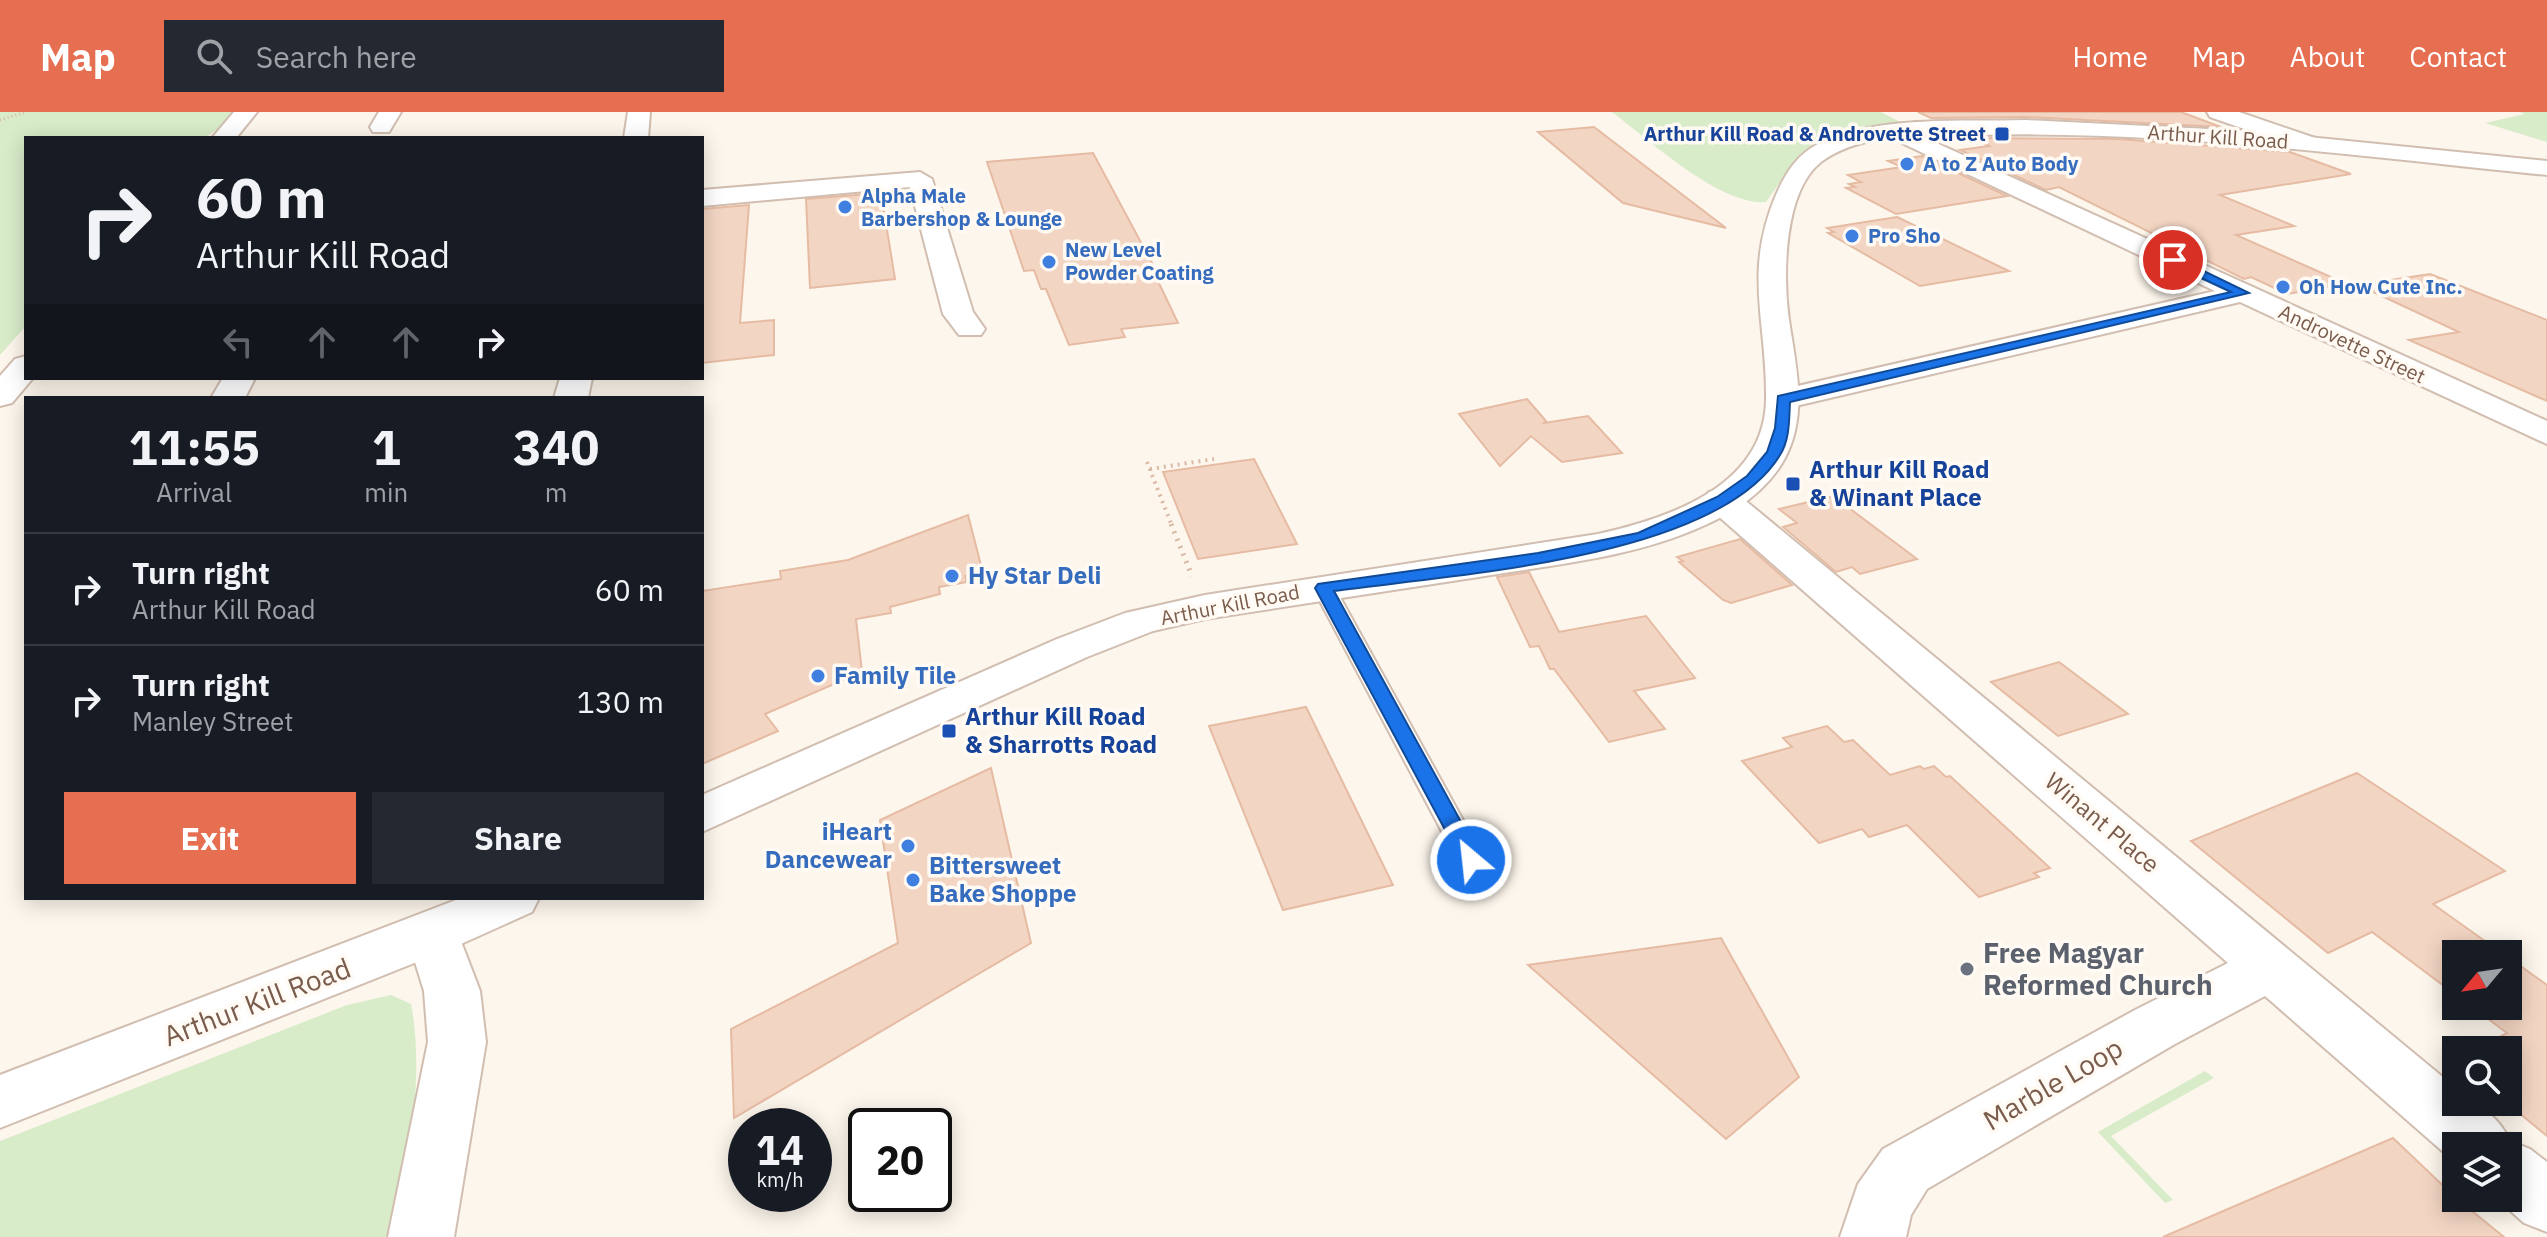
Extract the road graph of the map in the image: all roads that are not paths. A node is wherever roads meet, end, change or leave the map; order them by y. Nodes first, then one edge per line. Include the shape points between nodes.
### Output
1 (246, 112) edge
2 (639, 112) edge
3 (2218, 112) edge
4 (1897, 132) junction
5 (226, 136) edge
6 (636, 136) edge
7 (2307, 143) junction
8 (2547, 168) edge
9 (704, 198) edge
10 (2243, 293) junction
11 (970, 329) dead end
12 (24, 368) edge
13 (0, 396) edge
14 (1783, 399) junction
15 (2547, 434) edge
16 (1722, 500) junction
17 (1324, 588) junction
18 (704, 814) edge
19 (1471, 860) dead end
20 (508, 900) edge
21 (433, 933) junction
22 (2271, 967) junction
23 (0, 1102) edge
24 (2465, 1132) edge
25 (2522, 1181) edge
26 (2547, 1202) edge
27 (421, 1237) edge
28 (1873, 1237) edge

1 - 5 street
2 - 6 street
3 - 7 street
4 - 7 street, Arthur Kill Road via 2068,128
4 - 10 street, Androvette Street
4 - 14 street, Arthur Kill Road via 1816,155 1792,186 1769,261
7 - 8 street, Arthur Kill Road
9 - 11 street via 920,179 958,314
10 - 14 street
10 - 15 street, Androvette Street
12 - 13 street
14 - 16 street, Arthur Kill Road via 1774,453 1753,479
16 - 17 street, Arthur Kill Road via 1643,537
16 - 22 street, Winant Place
17 - 18 street, Arthur Kill Road via 1172,614 1102,635
17 - 19 lane
20 - 21 street, Arthur Kill Road
21 - 23 street, Arthur Kill Road
21 - 27 street via 452,991 457,1042
22 - 24 street, Winant Place
22 - 28 street, Marble Loop via 1905,1169 1881,1205
25 - 26 street

